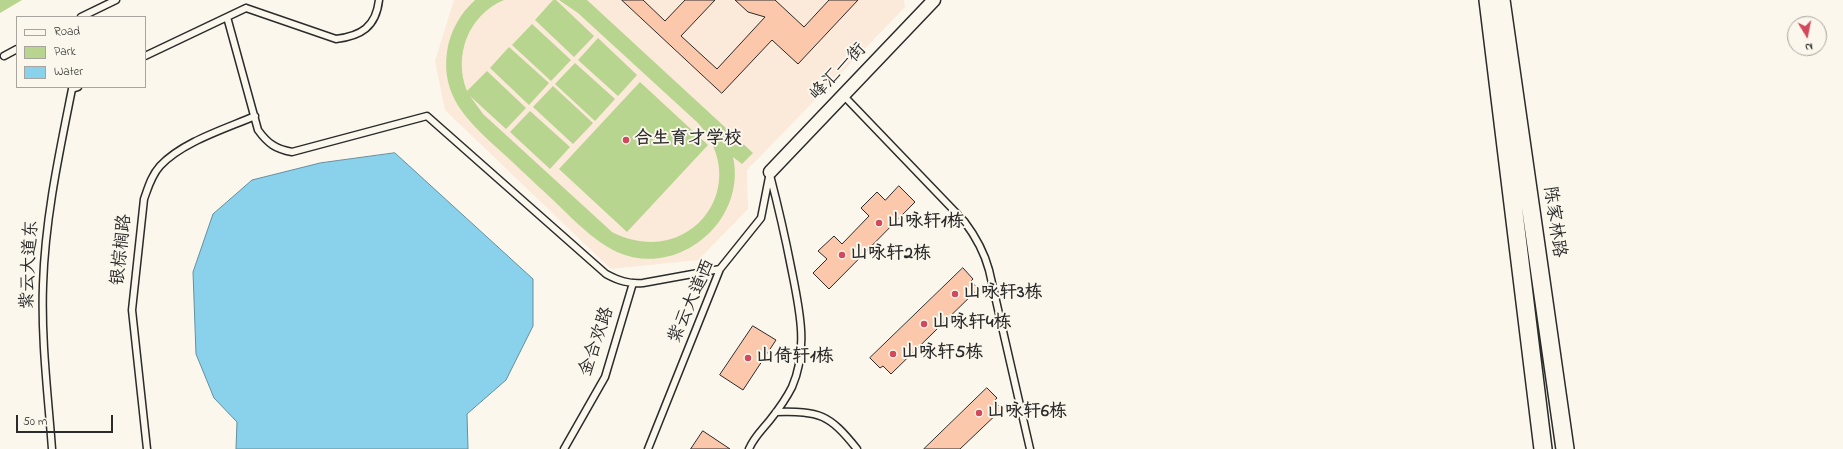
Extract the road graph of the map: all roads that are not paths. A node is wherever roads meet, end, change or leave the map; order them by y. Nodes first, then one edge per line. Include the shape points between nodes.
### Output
1 (116, 0) edge
2 (247, 0) edge
3 (379, 0) edge
4 (934, 0) edge
5 (1488, 0) edge
6 (1501, 0) edge
7 (246, 8) junction
8 (83, 16) edge
9 (227, 17) junction
10 (16, 50) edge
11 (4, 56) dead end
12 (146, 56) edge
13 (76, 88) edge
14 (843, 95) junction
15 (255, 116) junction
16 (770, 172) junction
17 (720, 269) junction
18 (633, 283) junction
19 (776, 412) junction
20 (52, 449) edge
21 (147, 449) edge
22 (564, 449) edge
23 (648, 449) edge
24 (749, 449) edge
25 (856, 449) edge
26 (1030, 449) edge
27 (1543, 449) edge
28 (1565, 449) edge

1 - 8 lane
2 - 7 lane
3 - 7 lane via 375,17 365,30 352,37 336,39
4 - 14 street, 峰汇一街
5 - 27 main road, 陈家林路
6 - 28 main road, 陈家林路
7 - 9 lane
9 - 12 lane
9 - 15 lane
10 - 11 lane
13 - 20 lane, 紫云大道东 via 72,90 45,244 43,335
14 - 16 street, 峰汇一街
14 - 26 lane via 976,236 989,270
15 - 18 lane via 258,130 266,142 278,149 292,152 427,116 606,274 619,281
15 - 21 lane, 银棕榈路 via 172,155 159,167 149,182 144,199 132,310
16 - 17 lane, 紫云大道西 via 761,218
16 - 19 lane via 802,326 802,347 792,387
17 - 18 lane
17 - 23 lane, 紫云大道西
18 - 22 lane, 金合欢路 via 605,377
19 - 24 lane via 757,432
19 - 25 lane via 816,413 831,421

